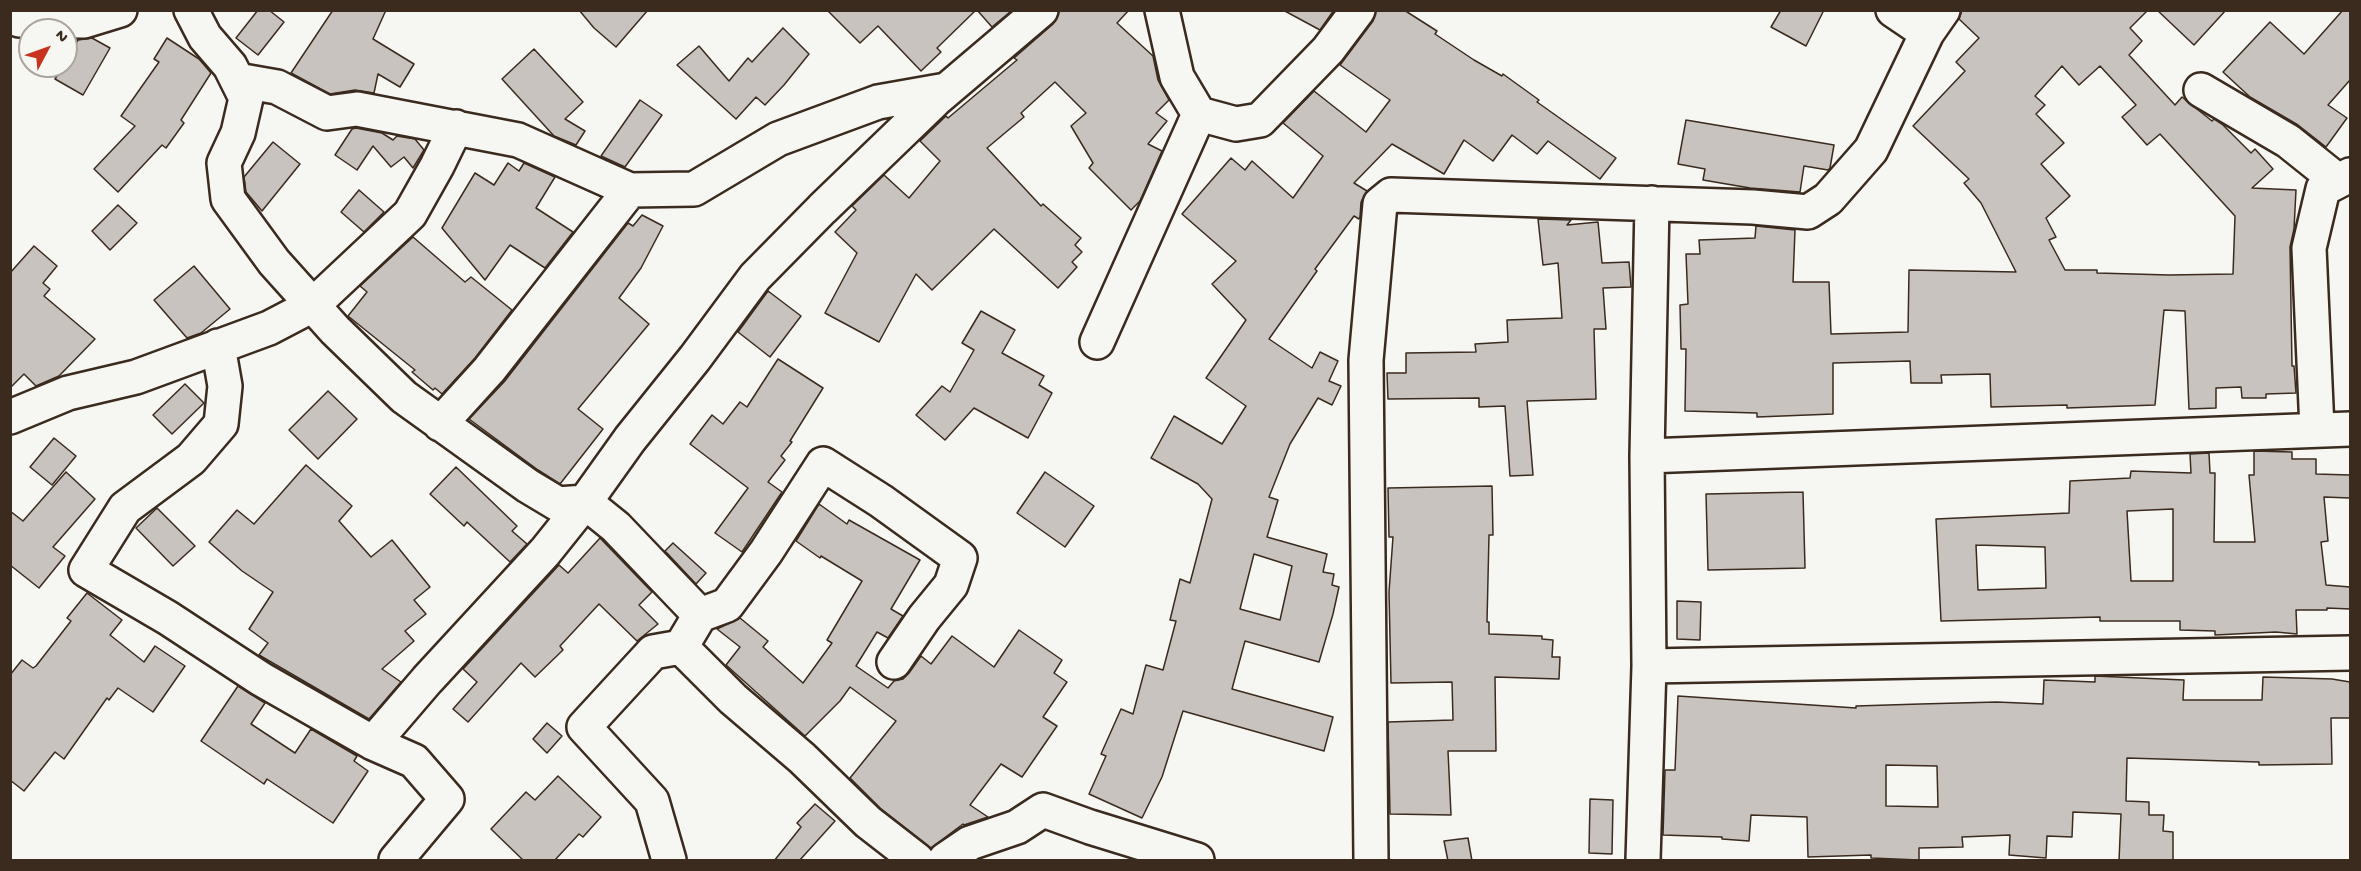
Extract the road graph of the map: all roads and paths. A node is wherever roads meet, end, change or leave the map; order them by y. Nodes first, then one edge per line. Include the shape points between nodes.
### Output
1 (120, 10) edge
2 (1041, 10) edge
3 (1162, 10) edge
4 (1358, 10) edge
5 (1893, 10) edge
6 (190, 11) edge
7 (10, 15) edge
8 (1935, 22) edge
9 (237, 80) junction
10 (946, 90) junction
11 (2201, 90) dead end
12 (1199, 114) junction
13 (456, 127) junction
14 (2344, 178) edge
15 (630, 190) junction
16 (1652, 203) junction
17 (313, 305) junction
18 (1097, 342) dead end
19 (218, 346) junction
20 (10, 417) edge
21 (440, 424) junction
22 (2317, 429) junction
23 (2350, 429) edge
24 (1647, 456) junction
25 (585, 502) junction
26 (700, 615) junction
27 (681, 647) junction
28 (2350, 653) edge
29 (894, 662) dead end
30 (1648, 666) junction
31 (373, 743) junction
32 (396, 861) edge
33 (669, 861) edge
34 (917, 861) edge
35 (945, 861) edge
36 (1197, 861) edge
37 (1371, 861) edge
38 (1642, 861) edge

1 - 7 street via 84,21 19,20
2 - 10 street
3 - 12 street via 1177,77
4 - 12 street via 1328,50 1260,120 1236,124
5 - 8 street
6 - 9 street
8 - 16 street via 1871,150 1828,199 1808,212
9 - 13 street via 278,87 327,112 357,109
9 - 17 street via 246,98 224,163 228,199 274,262
10 - 15 street via 878,102 778,139 694,189
10 - 25 street via 755,277
11 - 14 street
12 - 18 street
13 - 15 street via 519,140
13 - 17 street via 410,214
14 - 22 street via 2323,189 2309,248
15 - 21 street via 496,362
16 - 24 street
16 - 37 street via 1391,195 1380,204 1366,360
17 - 19 street via 269,328
17 - 21 street via 404,397
19 - 20 street via 136,377 68,393
19 - 31 street via 225,386 221,424 191,459 125,508 86,570 261,679
21 - 25 street via 558,504
22 - 23 street
22 - 24 street
24 - 30 street
25 - 26 street via 616,527
25 - 31 street
26 - 27 street
26 - 29 street via 727,605 822,464 960,558 951,585
27 - 33 street via 653,652 584,727 652,801
27 - 34 street via 868,822
28 - 30 street
30 - 38 street
31 - 32 street via 414,761 447,799
35 - 36 street via 970,843 1017,827 1042,810

